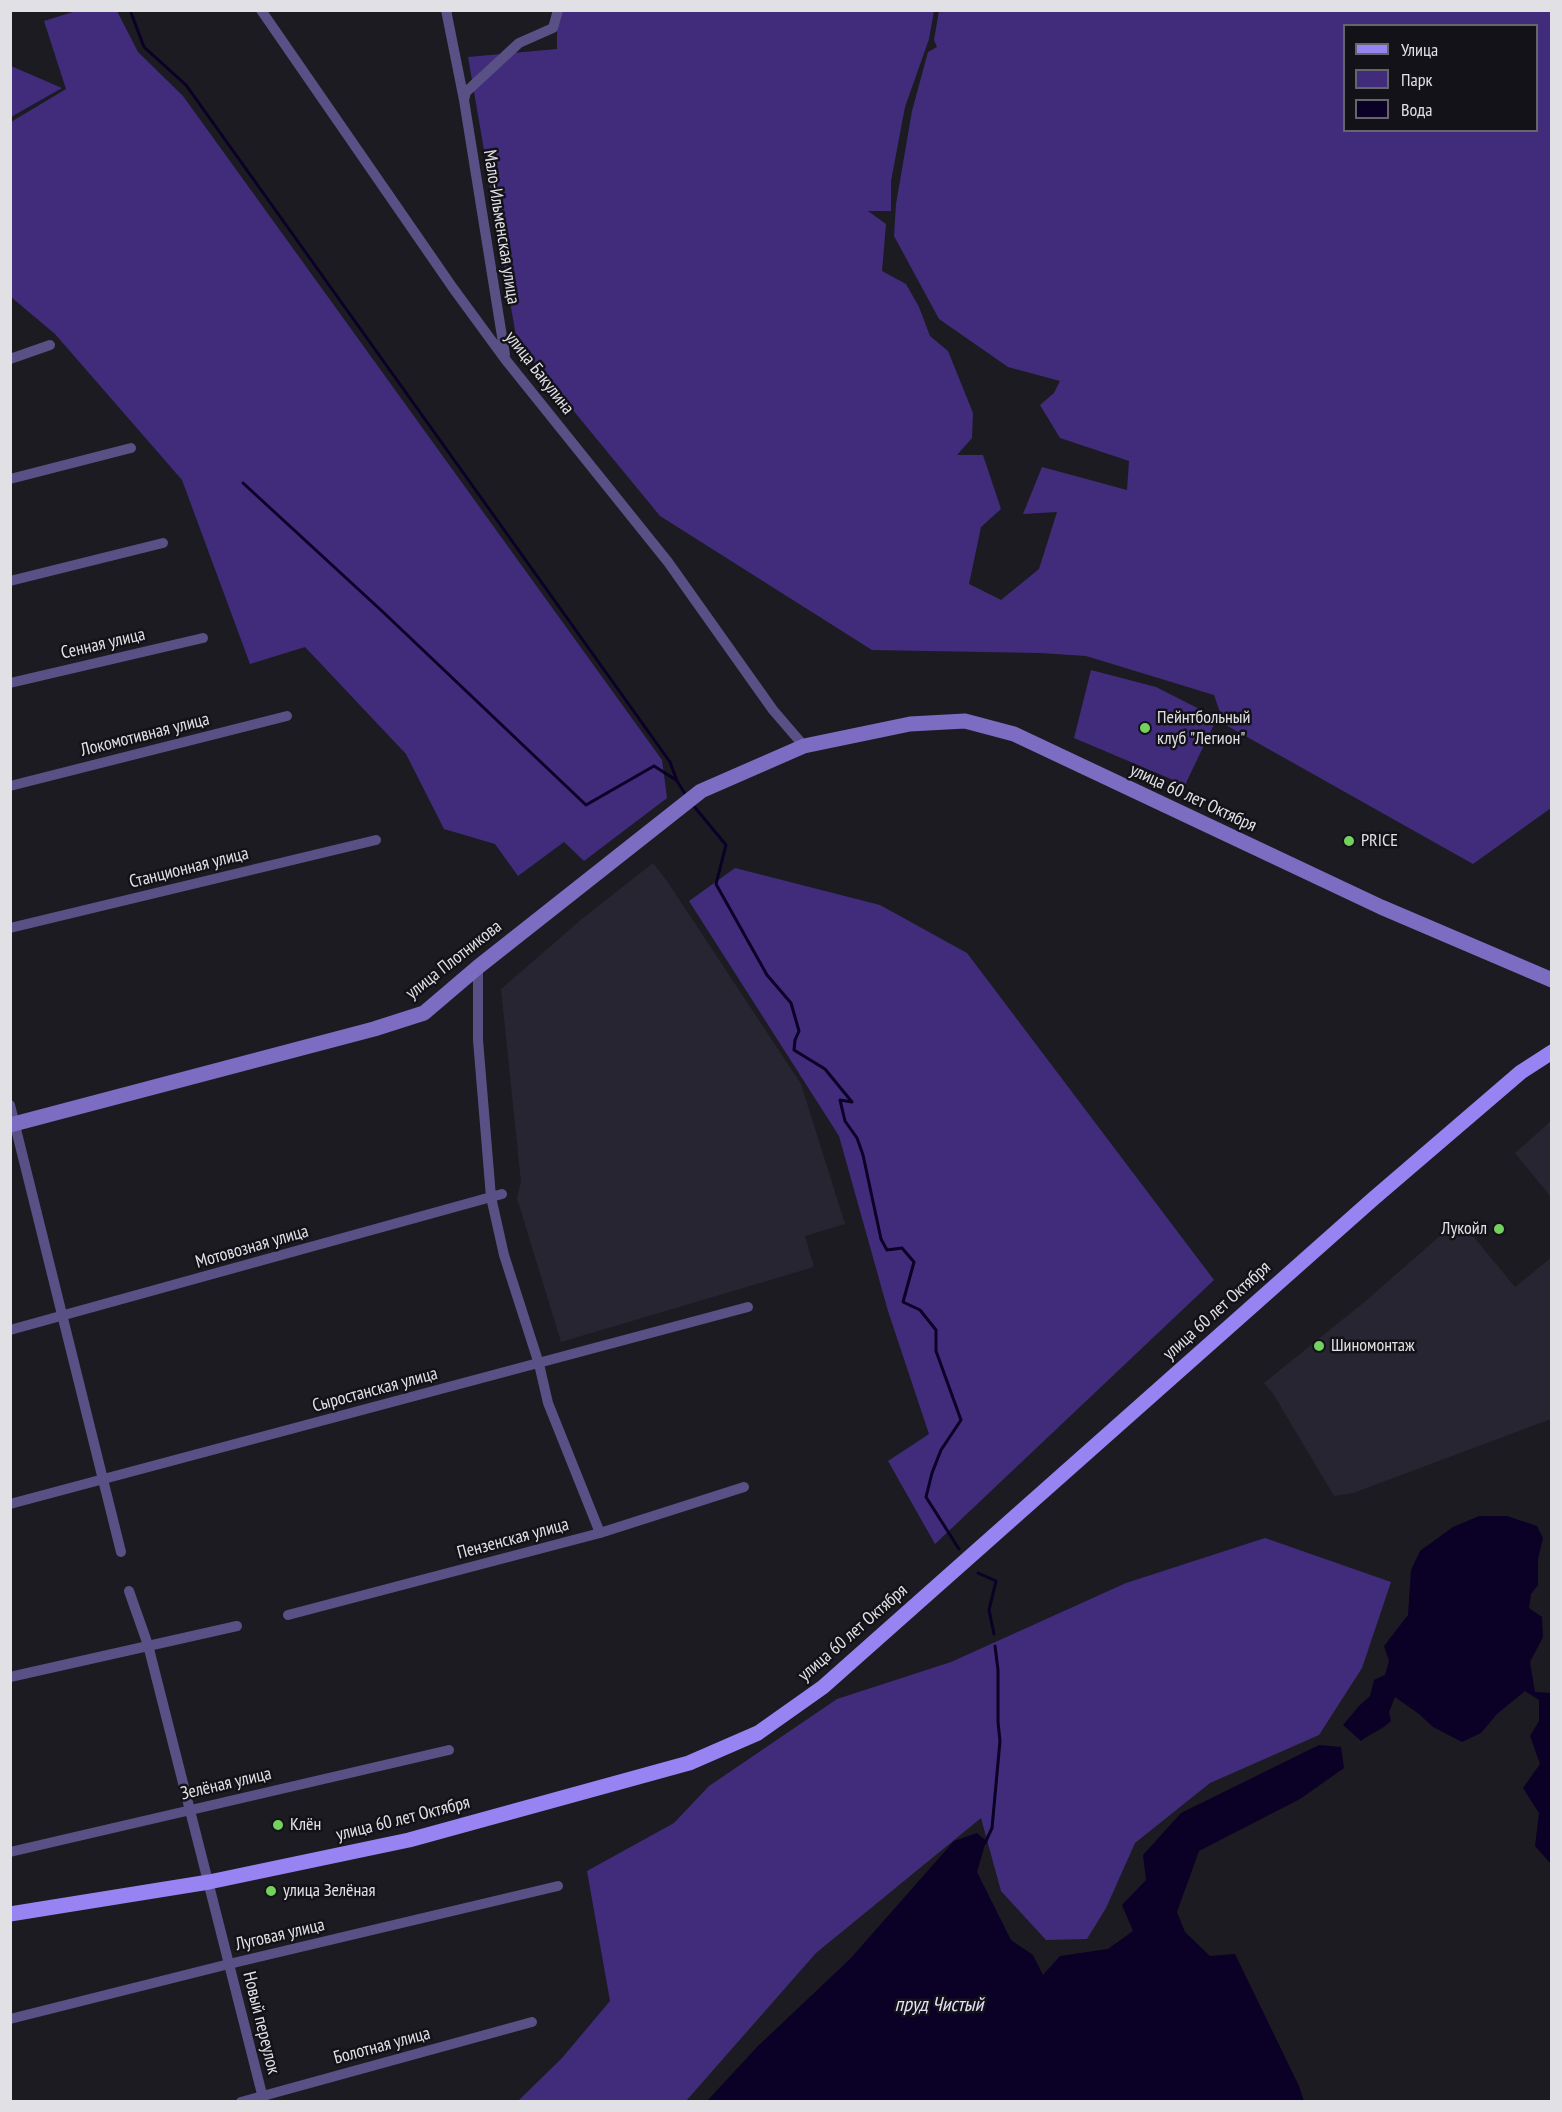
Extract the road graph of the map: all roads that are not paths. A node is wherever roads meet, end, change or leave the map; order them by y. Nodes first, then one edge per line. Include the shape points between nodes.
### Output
1 (261, 10) edge
2 (446, 10) edge
3 (558, 10) edge
4 (464, 100) junction
5 (50, 345) dead end
6 (10, 359) edge
7 (505, 359) junction
8 (130, 448) dead end
9 (10, 479) edge
10 (163, 543) dead end
11 (10, 581) edge
12 (203, 638) dead end
13 (10, 683) edge
14 (287, 716) dead end
15 (804, 746) junction
16 (10, 786) edge
17 (376, 840) dead end
18 (10, 928) edge
19 (478, 967) junction
20 (1551, 980) edge
21 (1551, 1052) edge
22 (10, 1105) edge
23 (13, 1124) edge
24 (496, 1196) junction
25 (748, 1307) dead end
26 (62, 1316) junction
27 (10, 1330) edge
28 (539, 1364) junction
29 (102, 1479) junction
30 (744, 1487) dead end
31 (10, 1504) edge
32 (600, 1533) junction
33 (121, 1552) dead end
34 (129, 1591) dead end
35 (288, 1615) dead end
36 (237, 1626) dead end
37 (148, 1645) junction
38 (10, 1677) edge
39 (449, 1750) dead end
40 (190, 1809) junction
41 (10, 1852) edge
42 (209, 1882) junction
43 (558, 1886) dead end
44 (10, 1914) edge
45 (229, 1964) junction
46 (10, 2019) edge
47 (532, 2022) dead end
48 (263, 2099) edge
49 (241, 2102) edge

1 - 7 street, улица Бакулина
2 - 4 street, Мало-Ильменская улица
3 - 4 street via 553,28 519,44 466,92
4 - 7 street, Мало-Ильменская улица
5 - 6 street
7 - 15 street, улица Бакулина via 668,562 773,710
8 - 9 street
10 - 11 street
12 - 13 street, Сенная улица
14 - 16 street, Локомотивная улица
15 - 19 street, улица Плотникова via 701,791
15 - 20 street, улица 60 лет Октября via 910,724 965,721 1014,734 1381,907
17 - 18 street, Станционная улица
19 - 23 street, улица Плотникова via 424,1013 404,1020
19 - 24 street via 478,1040
21 - 42 main road, улица 60 лет Октября via 1521,1071 1390,1184 823,1687 758,1733 689,1762 409,1840
22 - 23 street
23 - 26 street
24 - 26 street, Мотовозная улица
24 - 28 street via 504,1255
25 - 28 street, Сыростанская улица
26 - 27 street, Мотовозная улица
26 - 29 street
28 - 29 street, Сыростанская улица
28 - 32 street via 548,1403
29 - 31 street, Сыростанская улица
29 - 33 street
30 - 32 street, Пензенская улица
32 - 35 street, Пензенская улица
34 - 37 street, Новый переулок
36 - 37 street
37 - 38 street
37 - 40 street, Новый переулок
39 - 40 street, Зелёная улица
40 - 41 street, Зелёная улица
40 - 42 street, Новый переулок
42 - 44 main road, улица 60 лет Октября
42 - 45 street, Новый переулок
43 - 45 street, Луговая улица
45 - 46 street, Луговая улица
45 - 48 street, Новый переулок
47 - 48 street, Болотная улица
48 - 49 street, Болотная улица

